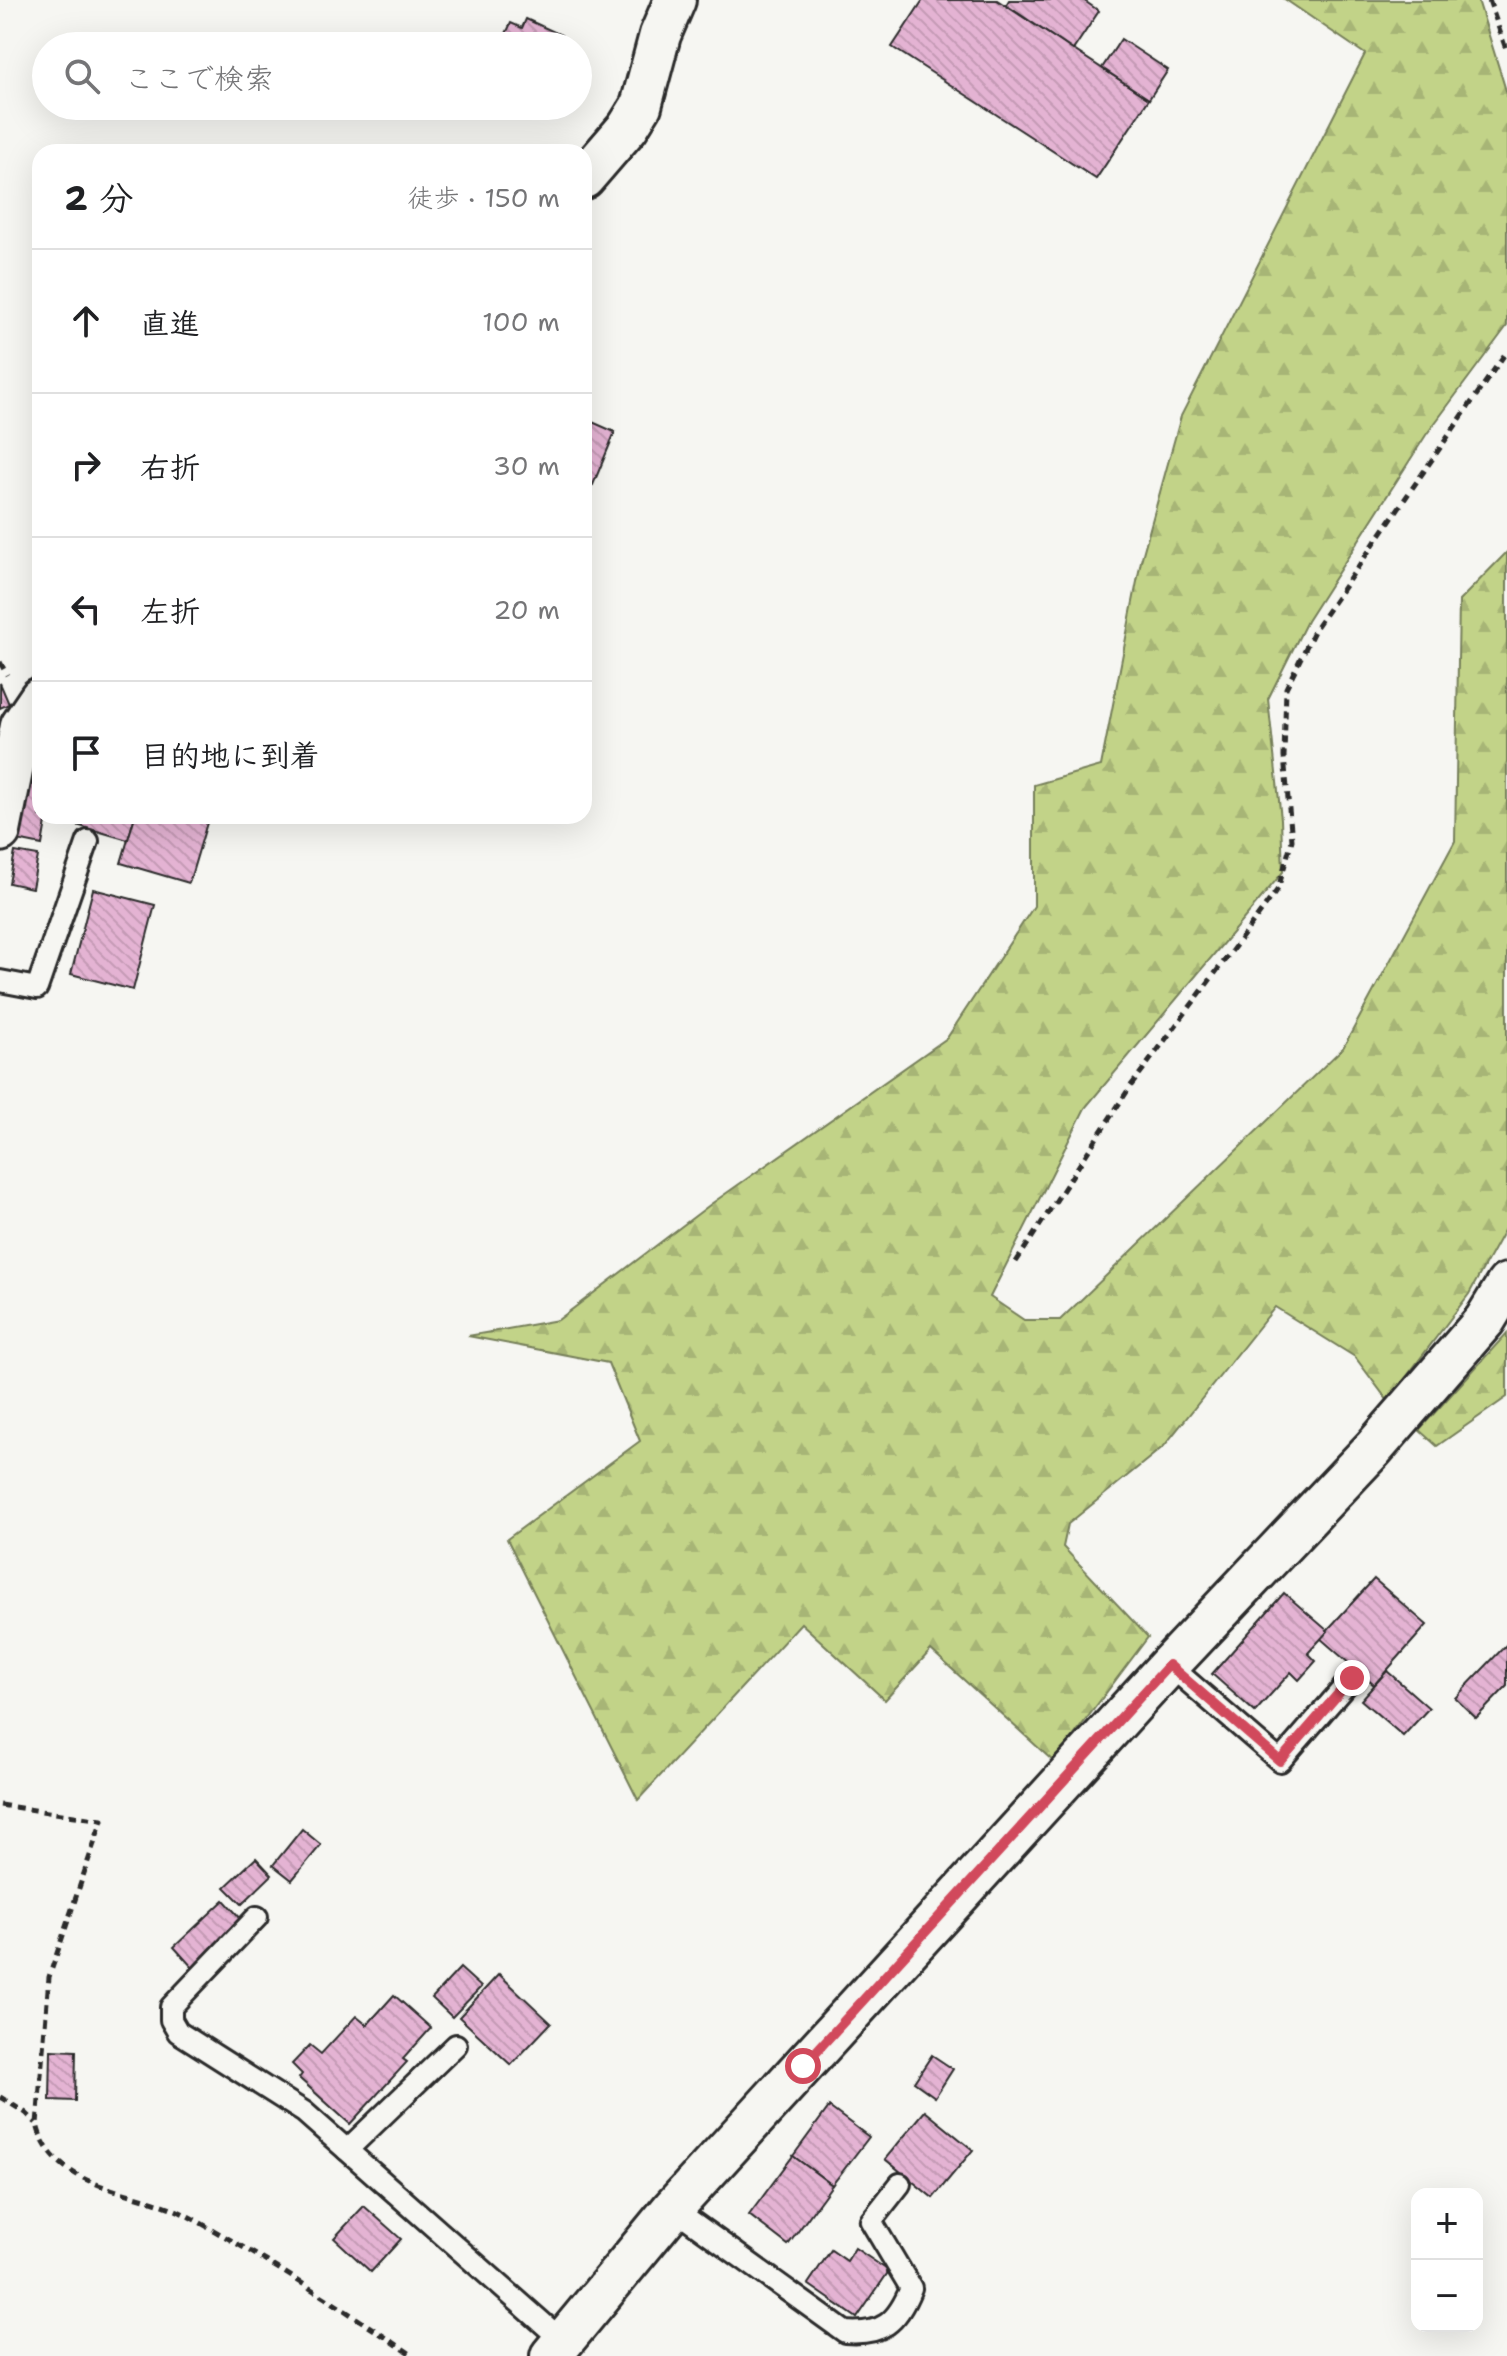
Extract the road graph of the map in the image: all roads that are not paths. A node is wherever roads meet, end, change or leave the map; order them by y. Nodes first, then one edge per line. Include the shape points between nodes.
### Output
1 (675, 0) edge
2 (592, 169) edge
3 (32, 707) edge
4 (0, 831) edge
5 (88, 841) dead end
6 (0, 981) edge
7 (1507, 1284) edge
8 (1169, 1665) junction
9 (1352, 1678) dead end
10 (257, 1917) dead end
11 (456, 2045) dead end
12 (347, 2150) junction
13 (900, 2184) dead end
14 (673, 2208) junction
15 (558, 2349) edge

1 - 2 street via 641,106
3 - 4 street via 21,726
5 - 6 lane via 37,988
7 - 8 street via 1485,1320 1373,1449
8 - 9 lane via 1280,1761
8 - 14 street
10 - 12 lane via 171,2007 171,2020 178,2032 304,2112
11 - 12 lane
12 - 15 lane
13 - 14 lane via 871,2221 911,2288 903,2309 885,2327 864,2333 845,2332
14 - 15 street

